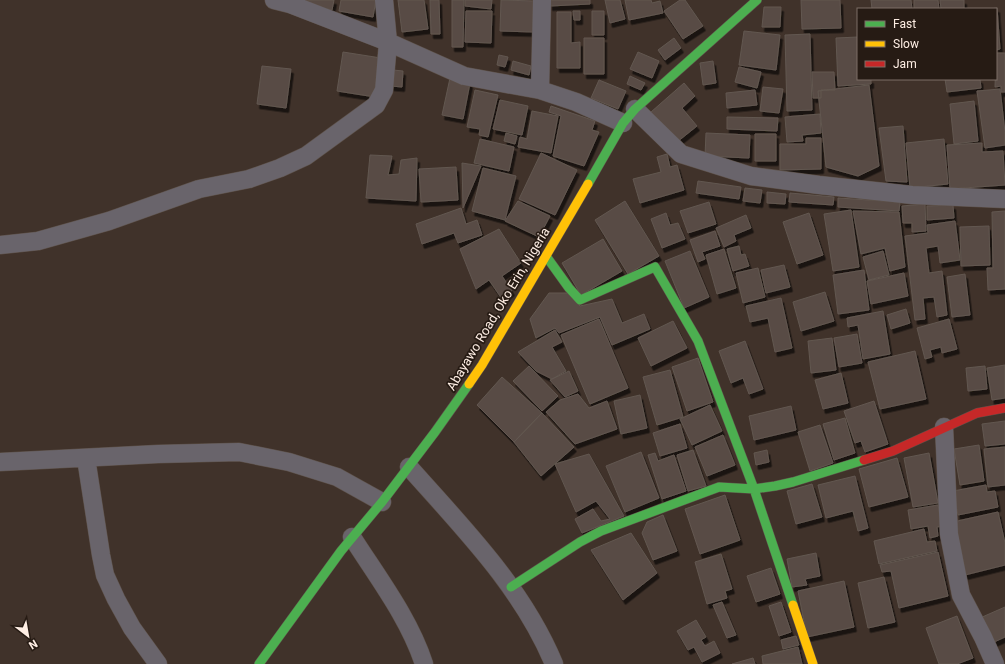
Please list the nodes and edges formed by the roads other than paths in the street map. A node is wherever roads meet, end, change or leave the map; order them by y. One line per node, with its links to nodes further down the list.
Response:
1 (274, 0): 5 (street)
2 (384, 0): 5 (street)
3 (542, 0): 6 (street)
4 (757, 0): 7 (street, Abayawo Road, Oko Erin, Nigeria)
5 (388, 42): 6 (street); 10 (street)
6 (540, 90): 8 (street)
7 (634, 109): 8 (street, Abayawo Road, Oko Erin, Nigeria); 9 (street)
8 (623, 123): 11 (street, Abayawo Road, Oko Erin, Nigeria)
9 (1005, 199)
10 (0, 245)
11 (546, 256): 16 (street, Abayawo Road, Oko Erin, Nigeria); 17 (street)
12 (1005, 408): 13 (street)
13 (944, 427): 17 (street); 26 (street)
14 (86, 458): 15 (street); 18 (street); 21 (street)
15 (0, 462)
16 (409, 467): 18 (street, Abayawo Road, Oko Erin, Nigeria); 20 (street)
17 (754, 489): 20 (street); 25 (street)
18 (382, 502): 19 (street, Abayawo Road, Oko Erin, Nigeria)
19 (352, 537): 22 (street, Abayawo Road, Oko Erin, Nigeria); 23 (street)
20 (511, 587): 24 (street)
21 (158, 664)
22 (258, 664)
23 (424, 664)
24 (554, 664)
25 (814, 664)
26 (995, 664)

